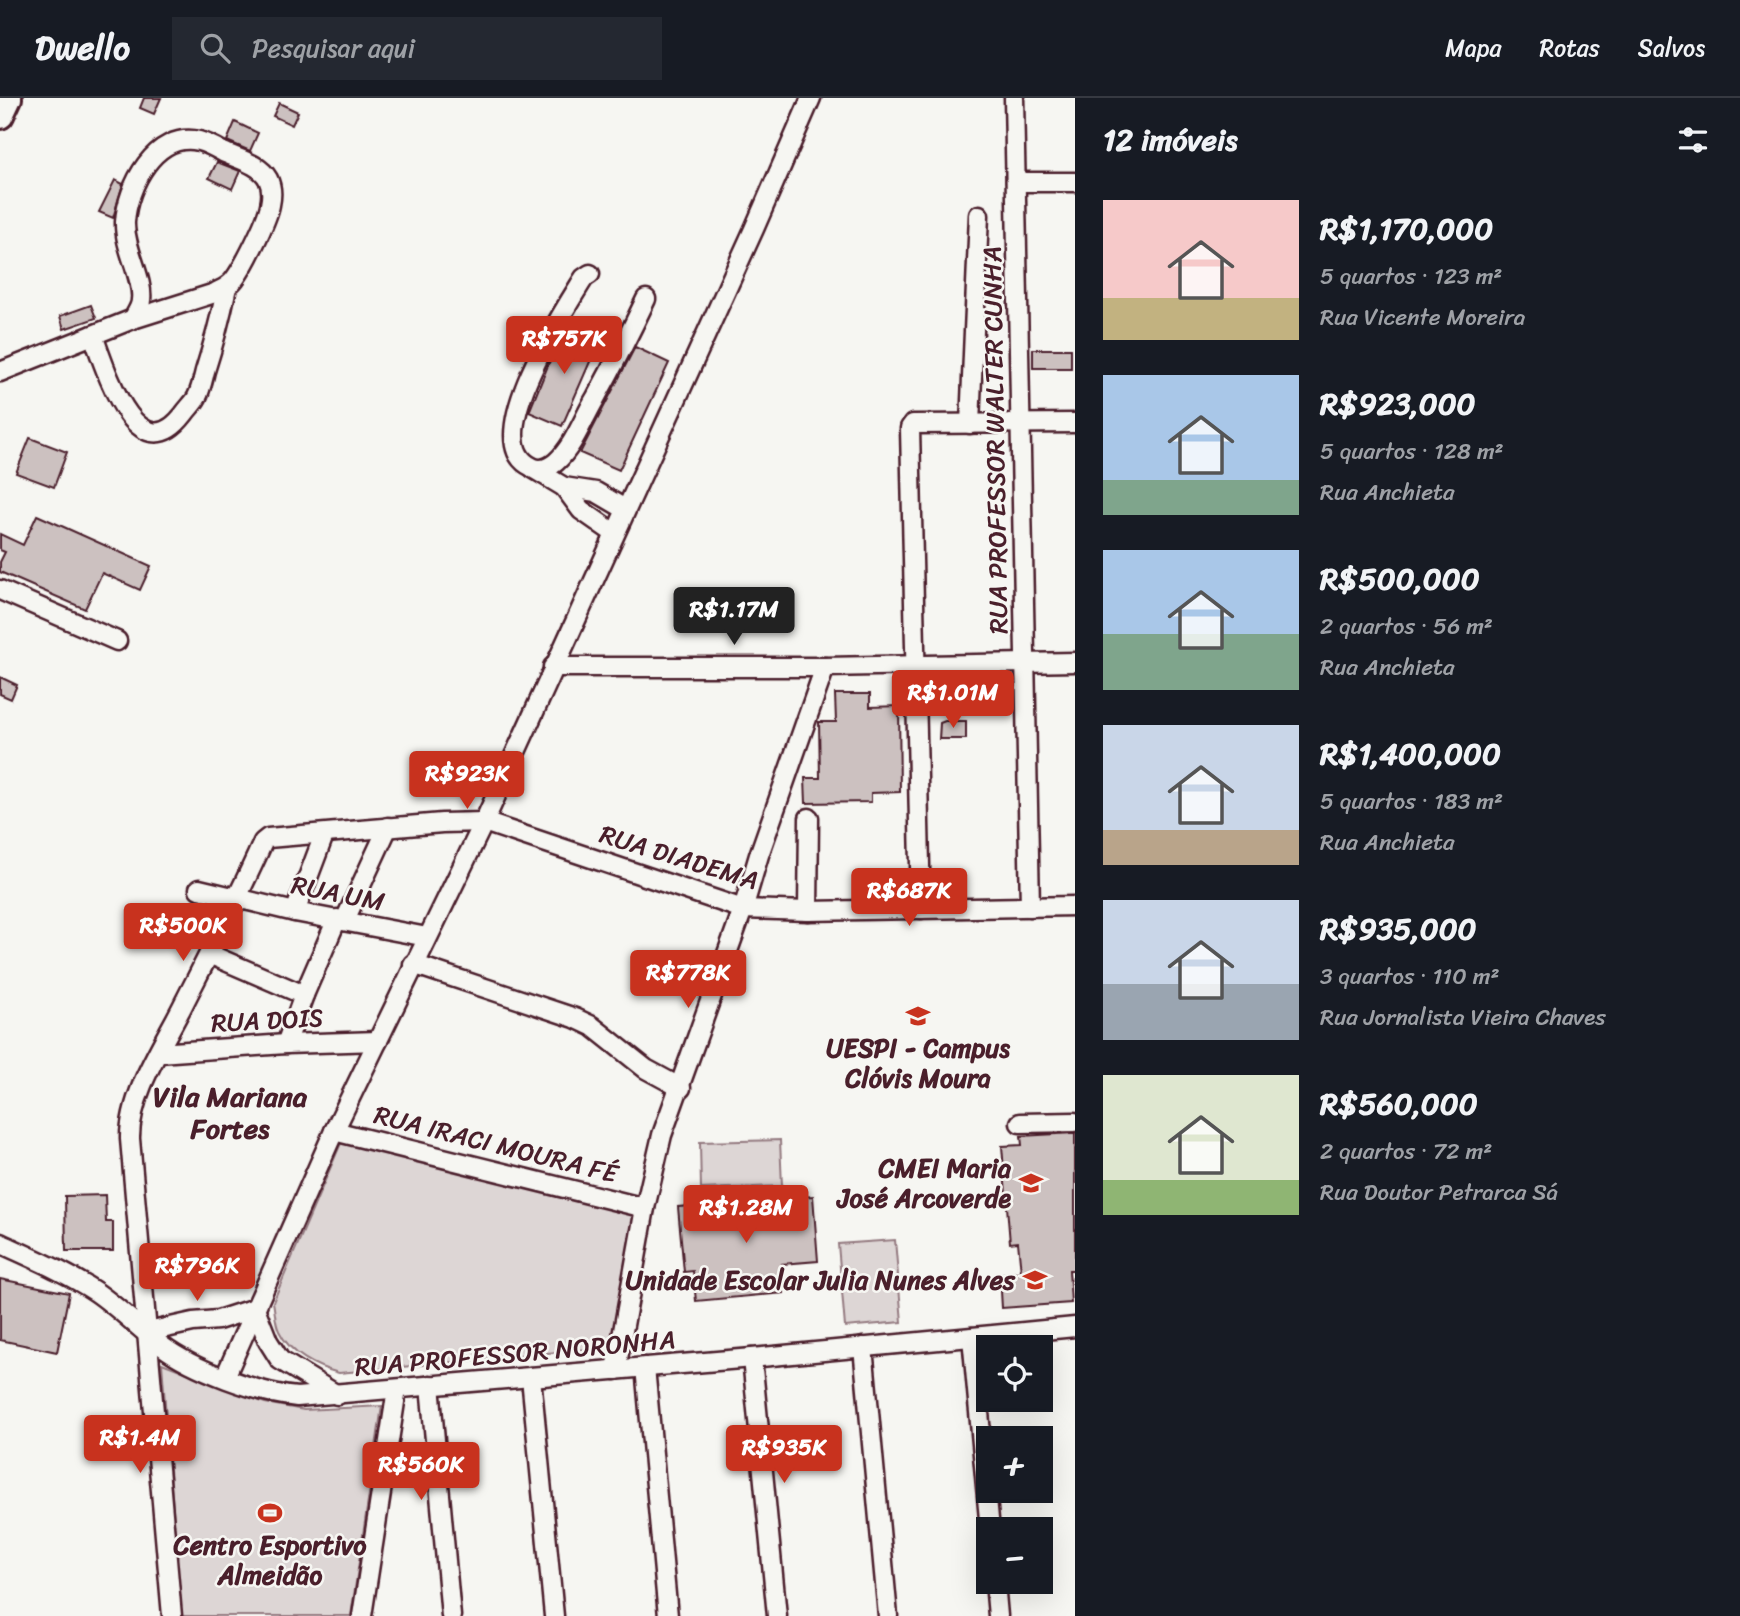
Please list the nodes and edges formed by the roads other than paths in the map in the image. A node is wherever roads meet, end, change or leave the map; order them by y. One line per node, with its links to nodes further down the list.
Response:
1 (8, 98): 4 (highway)
2 (811, 98): 19 (street)
3 (1014, 98): 5 (street, RUA PROFESSOR WALTER CUNHA)
4 (0, 114)
5 (1016, 182): 6 (street); 16 (street, RUA PROFESSOR WALTER CUNHA)
6 (1075, 182)
7 (979, 215): 15 (street)
8 (590, 274): 17 (street)
9 (227, 287): 11 (street); 11 (street); 12 (street)
10 (646, 299): 17 (street)
11 (133, 319): 12 (street)
12 (93, 335): 13 (street)
13 (0, 372)
14 (1075, 423): 16 (street)
15 (970, 424): 16 (street); 25 (street)
16 (1020, 424): 24 (street, RUA PROFESSOR WALTER CUNHA)
17 (534, 469): 18 (street)
18 (564, 487): 19 (street); 20 (street)
19 (625, 509): 20 (street)
20 (614, 533): 26 (street)
21 (0, 590): 22 (street)
22 (117, 641)
23 (1075, 662): 24 (street)
24 (1025, 663): 25 (street); 35 (street, RUA PROFESSOR WALTER CUNHA)
25 (916, 665): 27 (street); 37 (street)
26 (553, 667): 27 (street); 29 (street)
27 (825, 667): 36 (street)
28 (809, 818): 38 (street)
29 (484, 822): 30 (street); 36 (street, RUA DIADEMA); 41 (street)
30 (388, 827): 31 (street); 40 (street)
31 (324, 835): 33 (street); 39 (street)
32 (199, 889): 33 (street, RUA UM)
33 (237, 899): 39 (street, RUA UM); 42 (street)
34 (1075, 906): 35 (street, RUA DIADEMA)
35 (1030, 907): 37 (street, RUA DIADEMA)
36 (743, 909): 38 (street, RUA DIADEMA); 48 (street)
37 (921, 909): 38 (street, RUA DIADEMA)
38 (808, 911)
39 (295, 912): 40 (street, RUA UM)
40 (341, 919): 41 (street, RUA UM); 44 (street)
41 (426, 937): 43 (street)
42 (209, 954): 44 (street); 47 (street)
43 (413, 964): 45 (street); 48 (street)
44 (304, 995): 46 (street)
45 (378, 1041): 46 (street, RUA DOIS); 51 (street)
46 (286, 1044): 47 (street, RUA DOIS)
47 (159, 1053): 56 (street)
48 (681, 1088): 52 (street)
49 (1075, 1122): 50 (street)
50 (1020, 1123)
51 (334, 1131): 52 (street, RUA IRACI MOURA FÉ); 54 (street)
52 (645, 1208): 61 (street)
53 (0, 1243): 56 (street, RUA PROFESSOR NORONHA)
54 (255, 1308): 56 (street); 62 (street); 66 (street)
55 (1075, 1327): 57 (street, RUA PROFESSOR NORONHA)
56 (148, 1332): 62 (street, RUA PROFESSOR NORONHA); 69 (street)
57 (972, 1337): 58 (street, RUA PROFESSOR NORONHA); 67 (street)
58 (863, 1347): 59 (street, RUA PROFESSOR NORONHA); 75 (street)
59 (752, 1359): 60 (street, RUA PROFESSOR NORONHA); 74 (street)
60 (645, 1367): 61 (street, RUA PROFESSOR NORONHA); 73 (street)
61 (616, 1370): 63 (street, RUA PROFESSOR NORONHA)
62 (225, 1377): 66 (street, RUA PROFESSOR NORONHA)
63 (531, 1377): 64 (street, RUA PROFESSOR NORONHA); 72 (street)
64 (430, 1385): 65 (street, RUA PROFESSOR NORONHA); 71 (street)
65 (397, 1389): 66 (street, RUA PROFESSOR NORONHA); 70 (street)
66 (337, 1395)
67 (989, 1517)
68 (996, 1594): 76 (street)
69 (172, 1616)
70 (362, 1616)
71 (451, 1616)
72 (554, 1616)
73 (668, 1616)
74 (776, 1616)
75 (888, 1616)
76 (998, 1616)

